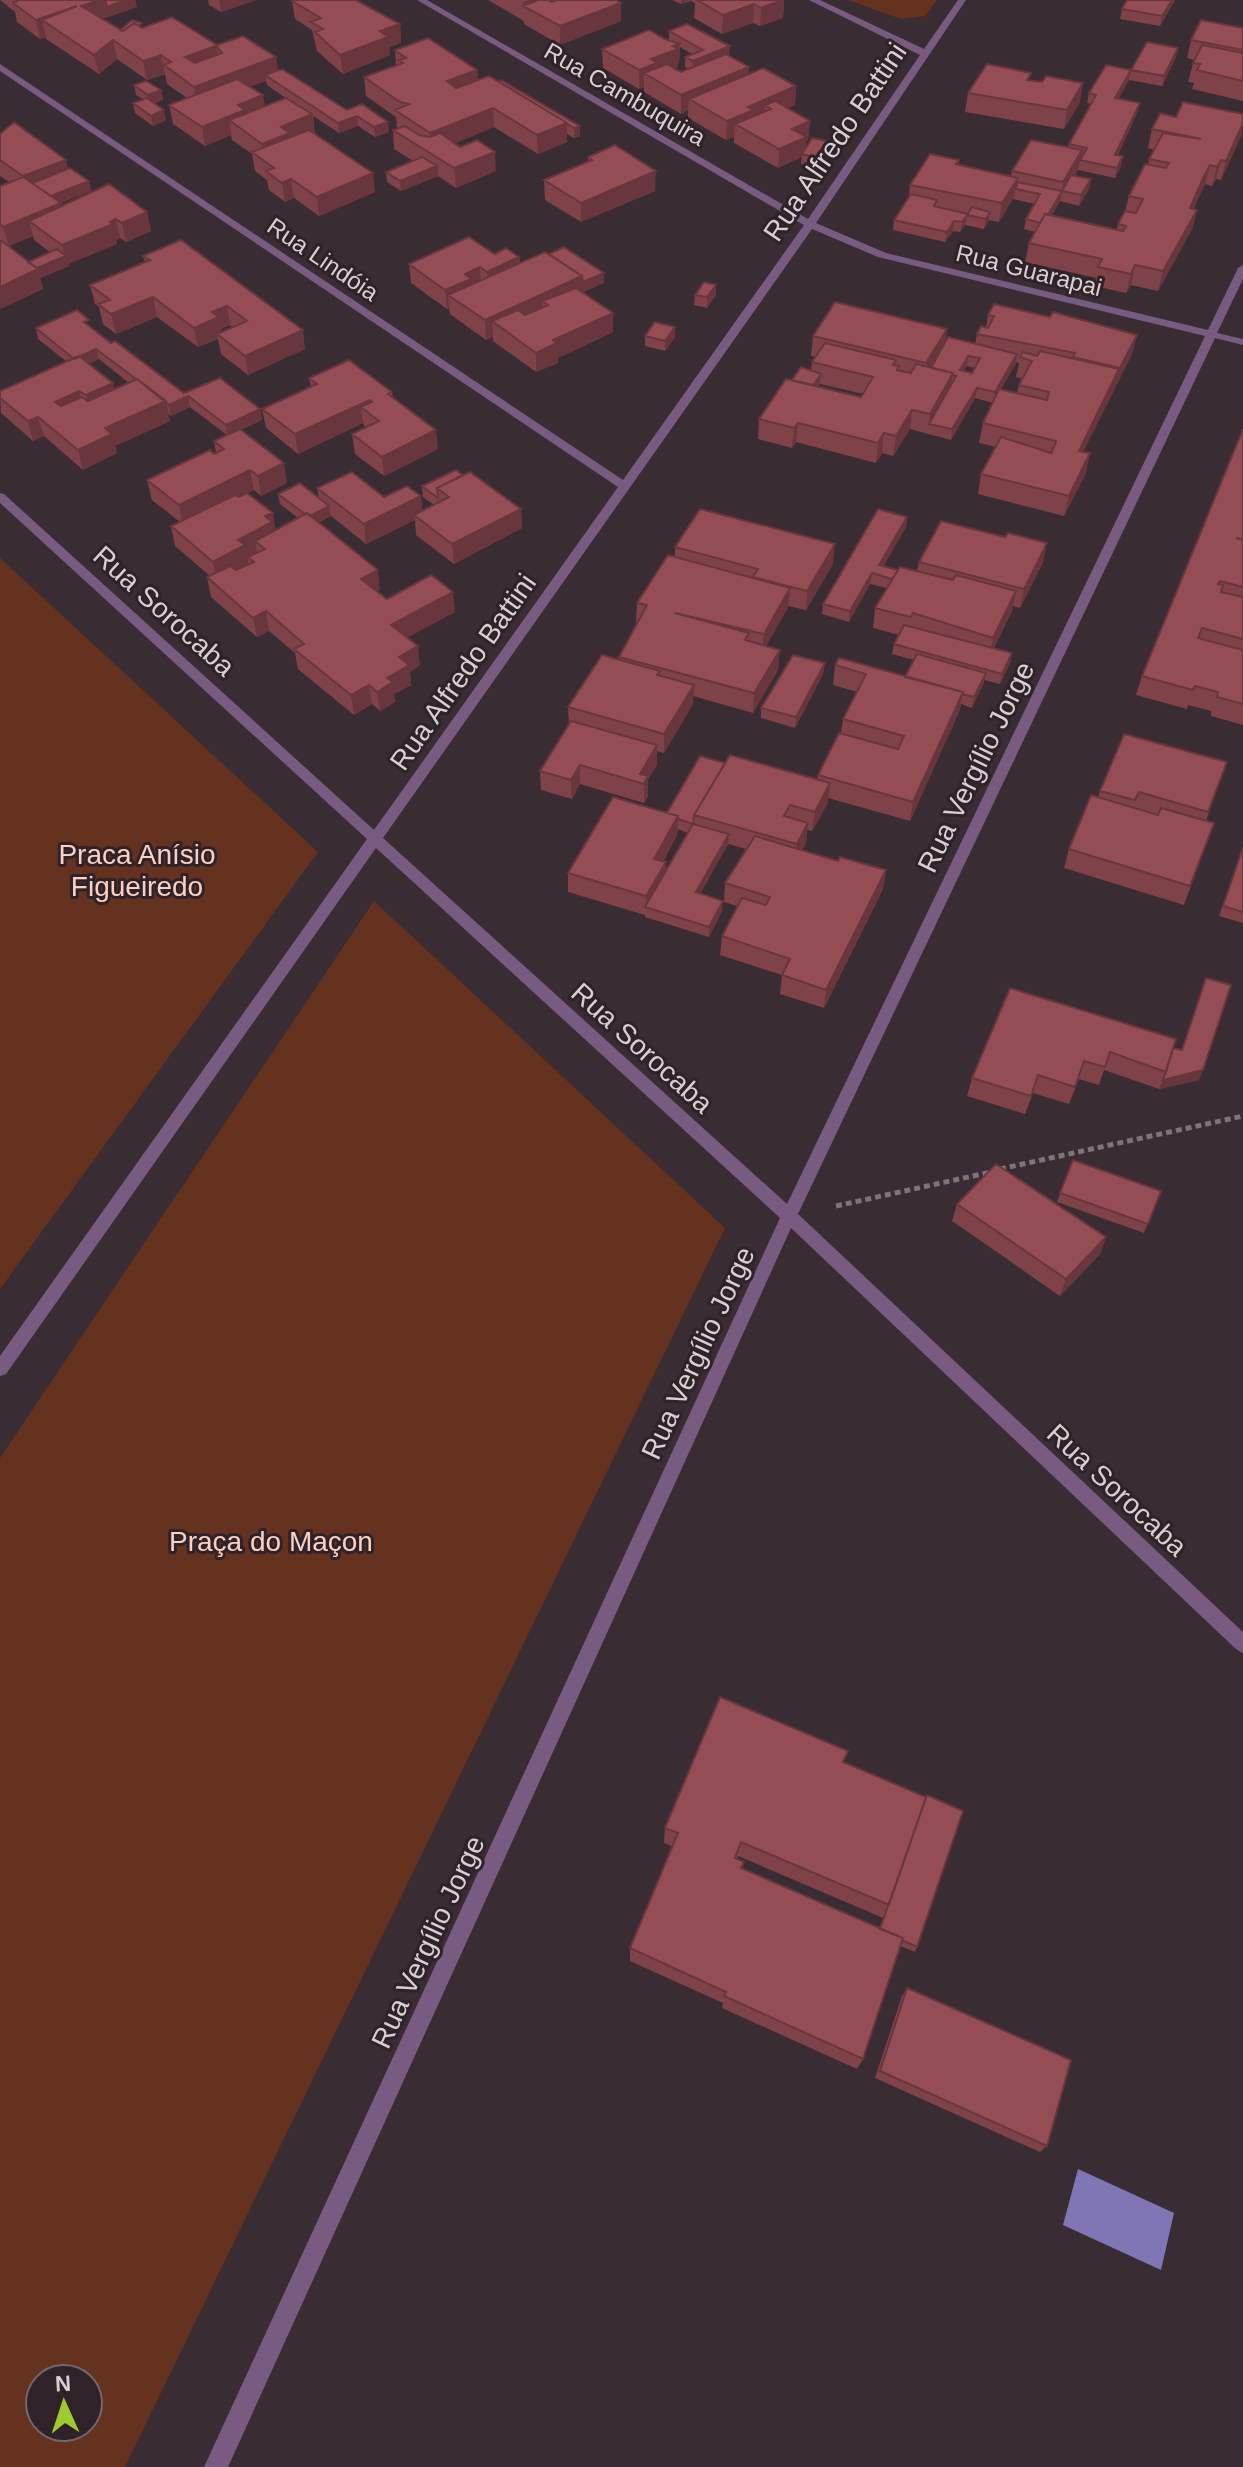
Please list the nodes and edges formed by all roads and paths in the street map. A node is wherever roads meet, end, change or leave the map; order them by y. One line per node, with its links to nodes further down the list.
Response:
1 (421, 0): 6 (street, Rua Cambuquira)
2 (813, 0): 4 (street)
3 (962, 0): 4 (street, Rua Alfredo Battini)
4 (924, 53): 6 (street, Rua Alfredo Battini)
5 (0, 67): 10 (street, Rua Lindóia)
6 (810, 224): 8 (street, Rua Guarapai); 10 (street, Rua Alfredo Battini)
7 (1243, 268): 8 (street, Rua Vergílio Jorge)
8 (1213, 336): 9 (street, Rua Guarapai); 14 (street, Rua Vergílio Jorge)
9 (1243, 342)
10 (624, 486): 12 (street, Rua Alfredo Battini)
11 (0, 497): 12 (street, Rua Sorocaba)
12 (374, 839): 14 (street, Rua Sorocaba); 15 (street, Rua Alfredo Battini)
13 (1243, 1116): 14 (path)
14 (789, 1216): 16 (street, Rua Sorocaba); 17 (street, Rua Vergílio Jorge)
15 (0, 1369)
16 (1243, 1644)
17 (216, 2467)

